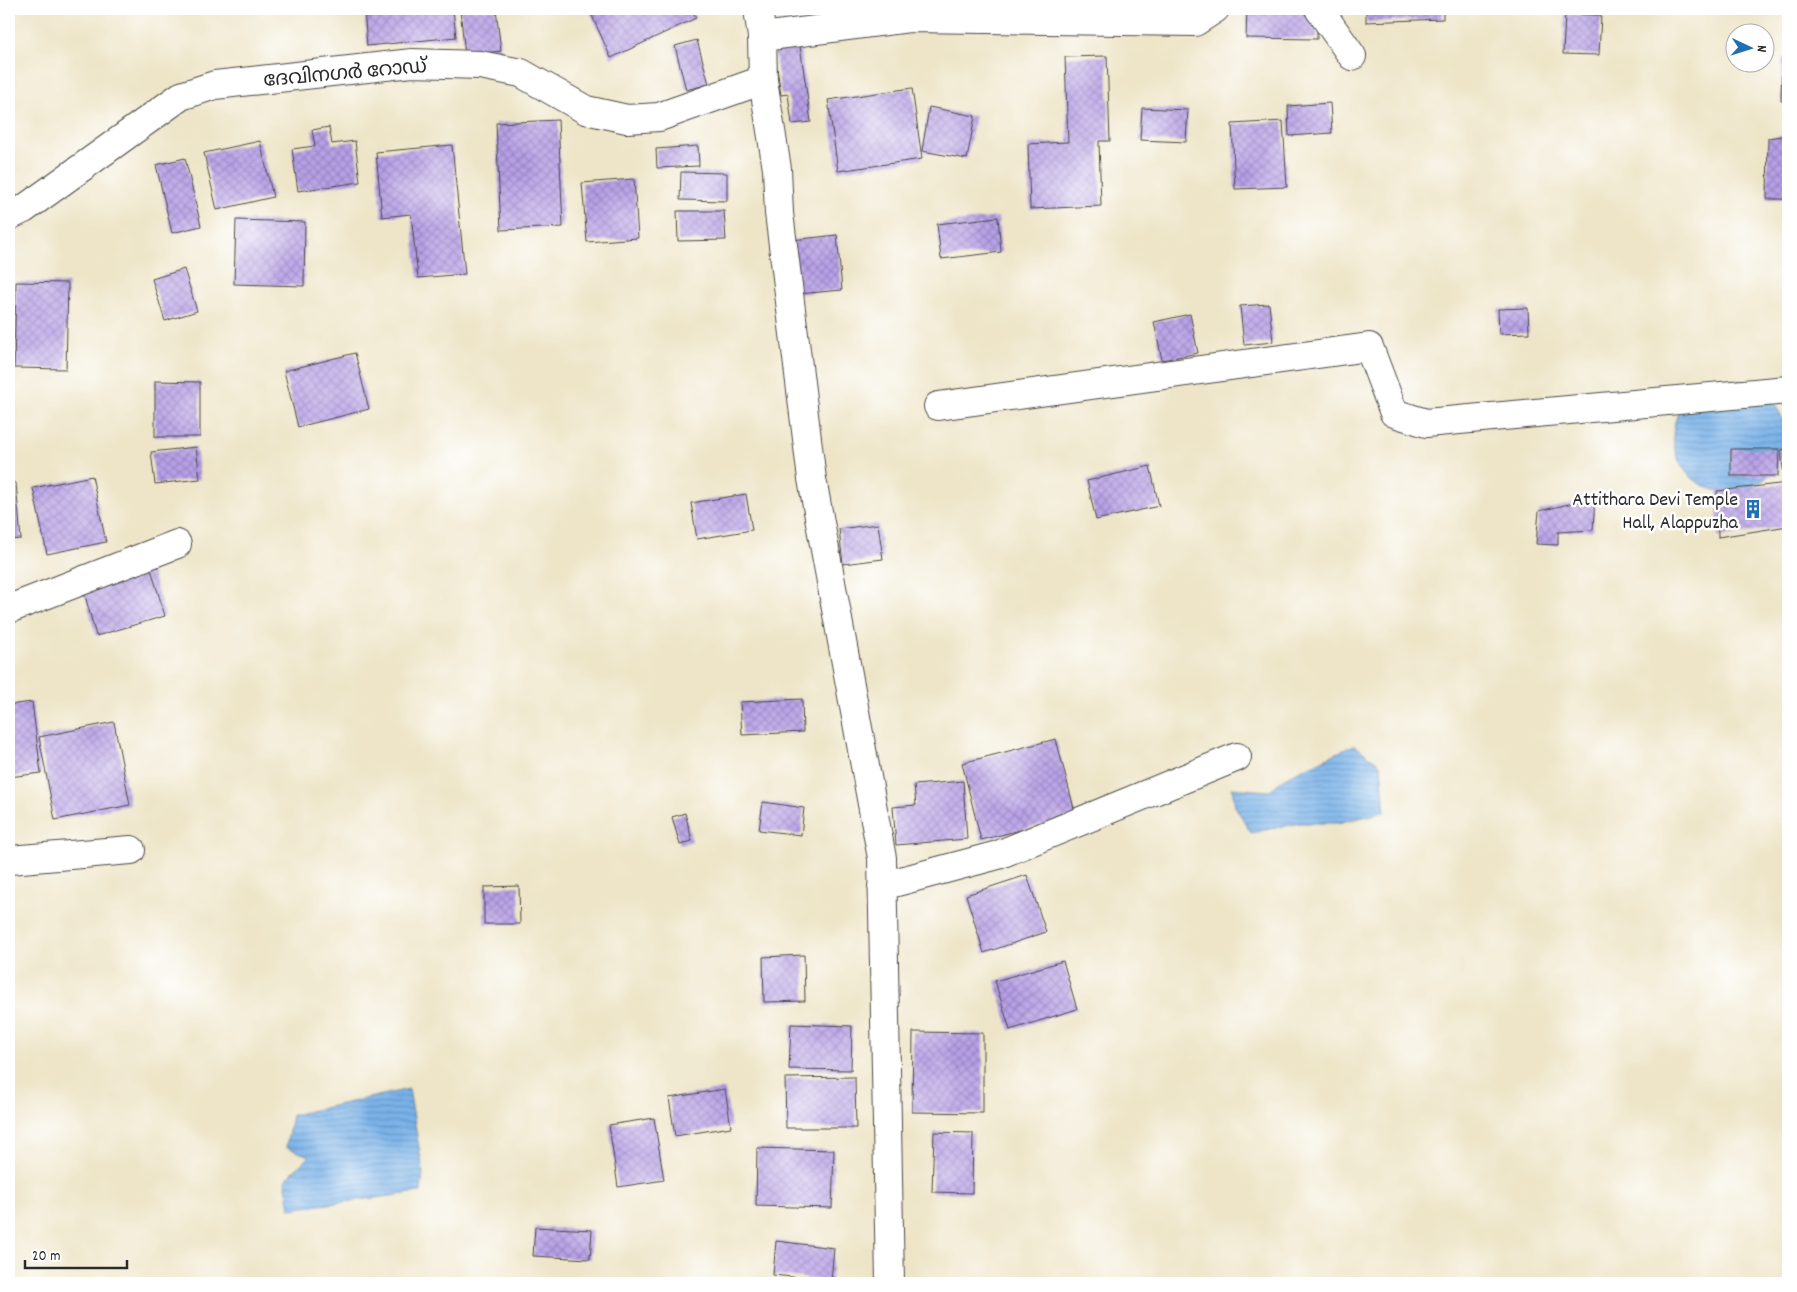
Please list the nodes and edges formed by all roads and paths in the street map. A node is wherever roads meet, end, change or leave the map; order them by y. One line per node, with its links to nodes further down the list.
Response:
1 (758, 9): 4 (street)
2 (1215, 9): 4 (street)
3 (1319, 9): 5 (street)
4 (762, 37): 6 (street)
5 (1352, 56)
6 (762, 80): 7 (street, ദേവിനഗർ റോഡ്); 15 (street)
7 (9, 216)
8 (1788, 390): 9 (street)
9 (938, 406)
10 (177, 544): 11 (street)
11 (9, 609)
12 (1237, 757): 15 (street)
13 (131, 850): 14 (street)
14 (9, 860)
15 (882, 886): 16 (street)
16 (890, 1283)

